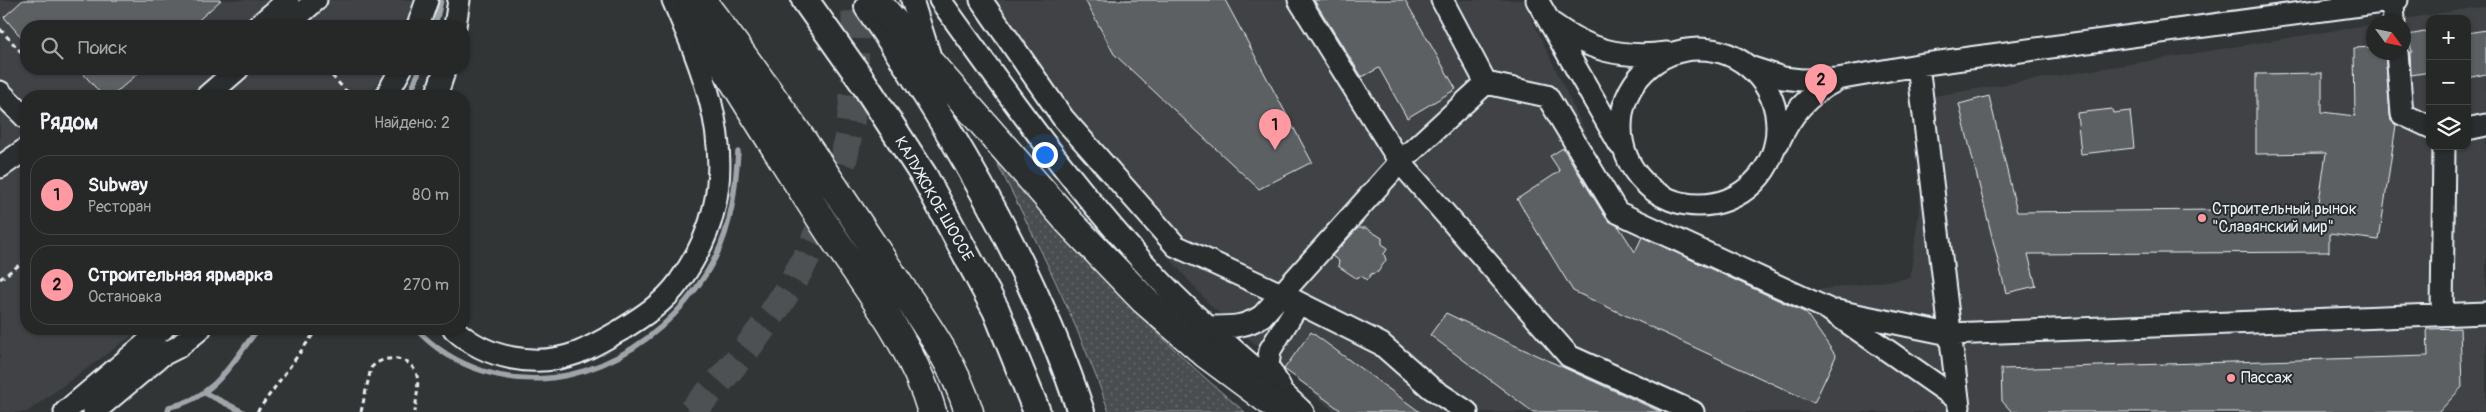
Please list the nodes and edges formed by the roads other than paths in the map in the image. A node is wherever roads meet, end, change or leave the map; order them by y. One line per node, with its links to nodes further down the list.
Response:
1 (288, 0): 20 (street)
2 (316, 0): 21 (street)
3 (427, 0): 22 (street)
4 (459, 0): 23 (street)
5 (673, 0): 59 (street)
6 (684, 0): 66 (highway)
7 (701, 0): 67 (highway)
8 (805, 0): 68 (main road, КАЛУЖСКОЕ ШОССЕ)
9 (863, 0): 42 (main road)
10 (875, 0): 27 (highway)
11 (912, 0): 27 (street)
12 (940, 0): 53 (street)
13 (981, 0): 49 (street)
14 (1299, 0): 47 (street)
15 (1442, 0): 33 (street)
16 (1537, 0): 19 (street)
17 (2395, 0): 18 (street); 26 (street)
18 (2394, 15)
19 (1546, 19): 24 (street); 43 (street)
20 (265, 20)
21 (294, 20)
22 (420, 20)
23 (456, 20)
24 (1677, 52): 28 (street); 43 (street)
25 (2398, 60): 39 (street)
26 (1918, 65): 32 (street); 54 (street)
27 (934, 67): 42 (street); 62 (highway)
28 (1749, 67): 32 (street); 45 (street)
29 (231, 75): 34 (street)
30 (398, 75): 35 (street)
31 (443, 75): 36 (street)
32 (1837, 79): 45 (street)
33 (1486, 83): 47 (street); 50 (street)
34 (214, 90)
35 (389, 90)
36 (438, 90)
37 (0, 92): 38 (street)
38 (20, 112)
39 (2426, 125)
40 (2486, 125): 41 (street)
41 (2471, 128)
42 (960, 149): 69 (main road)
43 (1623, 149): 45 (street)
44 (2444, 150): 52 (street)
45 (1774, 151)
46 (20, 153): 48 (street)
47 (1400, 162): 49 (street); 72 (street)
48 (0, 167)
49 (1290, 299): 53 (street); 62 (street); 71 (street)
50 (1828, 309): 54 (street); 63 (street)
51 (2486, 313): 52 (street)
52 (2442, 315): 54 (street)
53 (1208, 327): 62 (street)
54 (1949, 334): 63 (street)
55 (137, 335): 61 (street)
56 (156, 335): 61 (street)
57 (169, 335): 60 (street)
58 (193, 335): 60 (street)
59 (462, 335)
60 (162, 355): 65 (street)
61 (127, 360): 64 (street)
62 (1283, 402): 70 (street)
63 (1958, 405)
64 (65, 412)
65 (94, 412)
66 (932, 412)
67 (969, 412)
68 (1037, 412)
69 (1081, 412)
70 (1303, 412)
71 (1467, 412)
72 (1693, 412)

